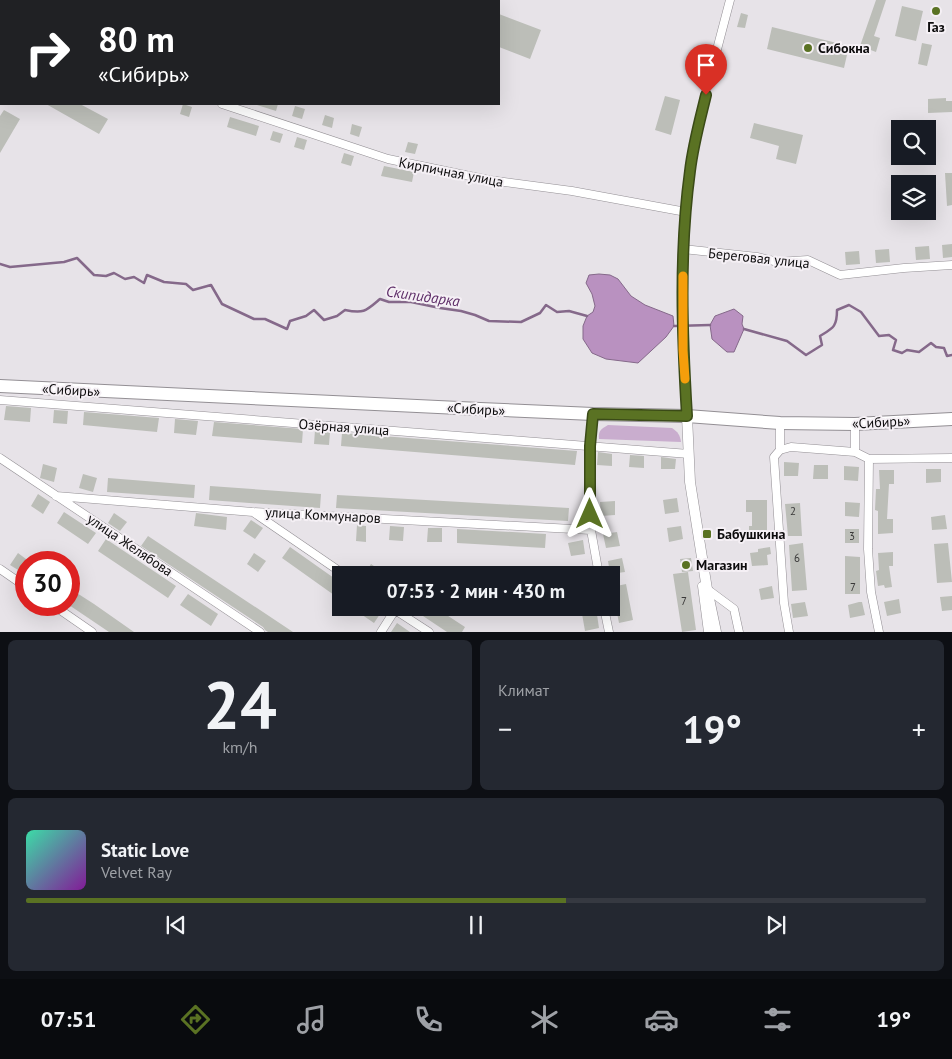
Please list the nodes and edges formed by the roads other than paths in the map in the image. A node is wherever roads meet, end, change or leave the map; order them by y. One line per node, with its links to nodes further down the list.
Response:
1 (730, 0): 3 (street)
2 (225, 105): 3 (street, Кирпичная улица)
3 (686, 212): 4 (street)
4 (683, 250): 5 (street, Береговая улица); 9 (street)
5 (952, 265)
6 (0, 386): 8 (main road, «Сибирь»)
7 (0, 400): 13 (street, Озёрная улица)
8 (593, 414): 9 (main road, «Сибирь»); 13 (street)
9 (687, 416): 11 (main road, «Сибирь»); 16 (street)
10 (952, 419): 12 (main road, «Сибирь»)
11 (780, 423): 12 (main road, «Сибирь»); 14 (street)
12 (855, 424): 15 (street)
13 (590, 446): 16 (street, Озёрная улица); 22 (street)
14 (780, 450): 15 (street); 41 (street)
15 (855, 452): 18 (street)
16 (689, 454): 23 (street)
17 (0, 458): 20 (street, улица Желябова)
18 (869, 458): 19 (street); 42 (street)
19 (952, 458)
20 (56, 496): 21 (street, улица Коммунаров); 34 (street, улица Желябова)
21 (254, 512): 22 (street, улица Коммунаров); 24 (street)
22 (590, 530): 25 (street)
23 (701, 554): 28 (street); 38 (street)
24 (332, 566)
25 (596, 566)
26 (0, 569): 27 (street)
27 (15, 579)
28 (707, 589): 39 (street); 40 (street)
29 (69, 616): 33 (street)
30 (389, 616): 35 (street)
31 (404, 616): 36 (street)
32 (606, 616): 37 (street)
33 (92, 632)
34 (260, 632)
35 (381, 632)
36 (429, 632)
37 (609, 632)
38 (708, 632)
39 (716, 632)
40 (739, 632)
41 (789, 632)
42 (879, 632)

